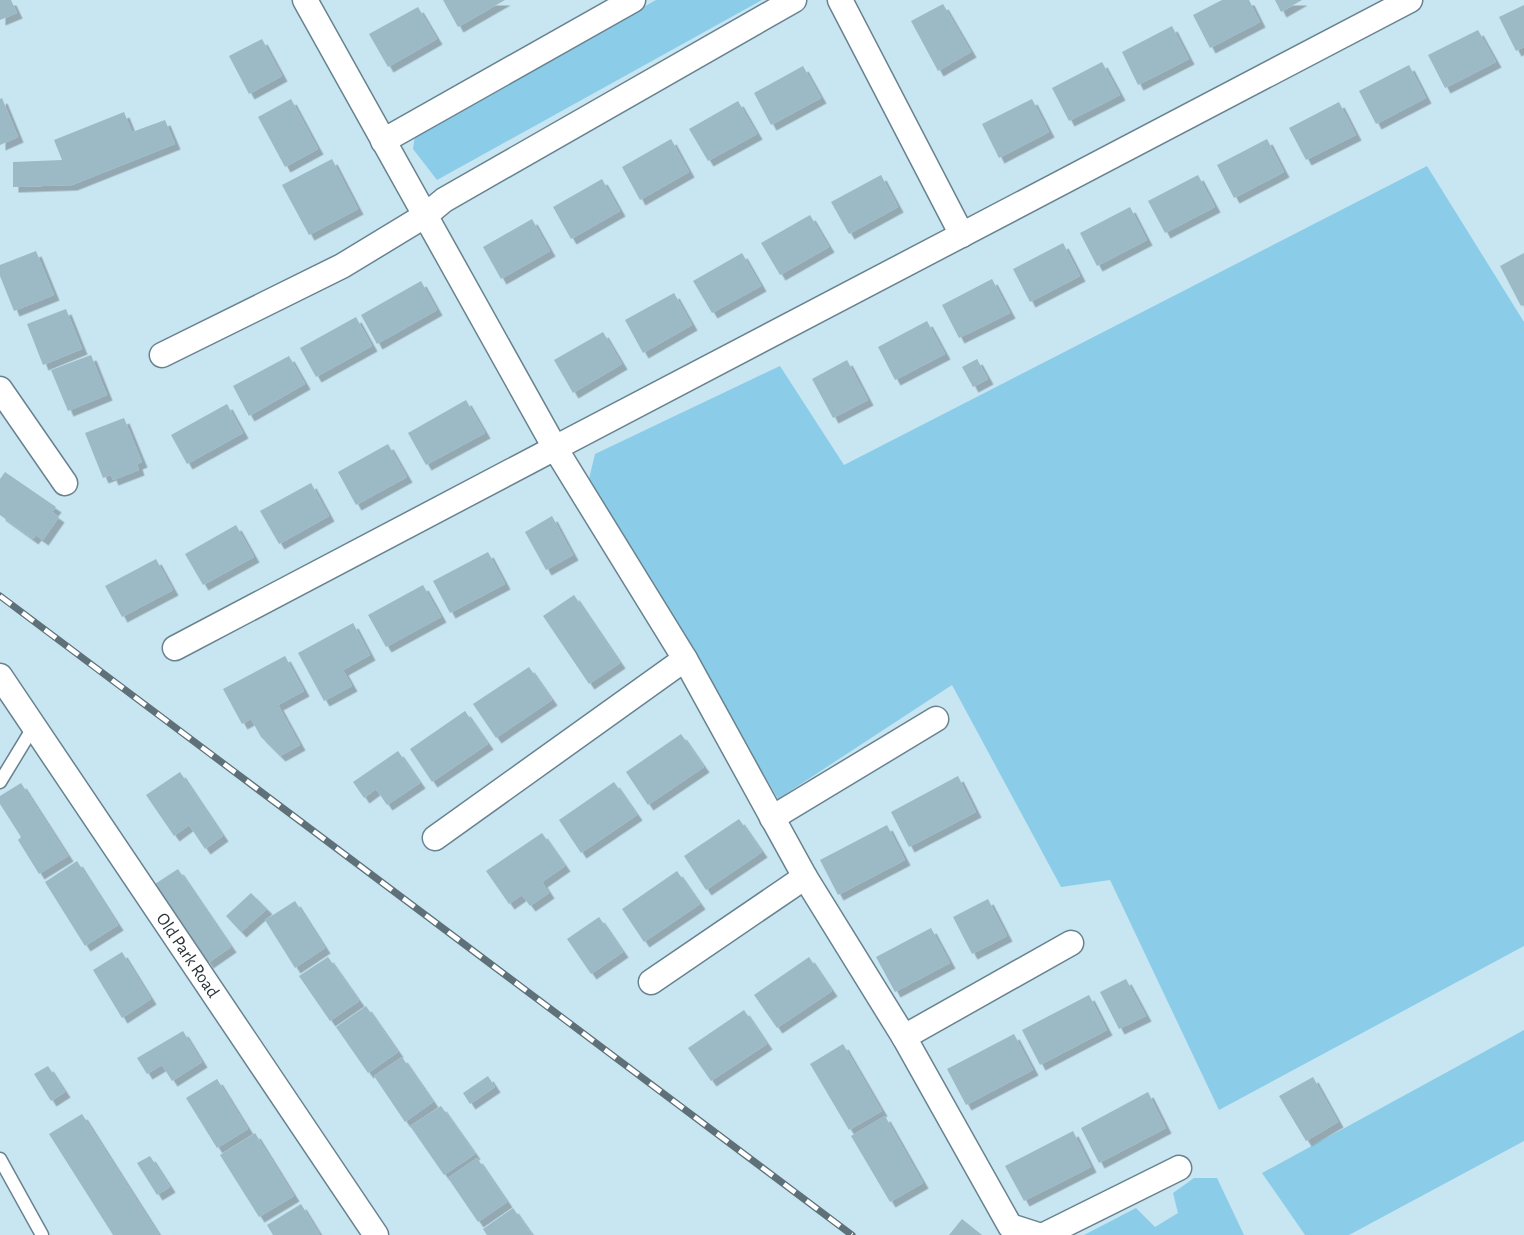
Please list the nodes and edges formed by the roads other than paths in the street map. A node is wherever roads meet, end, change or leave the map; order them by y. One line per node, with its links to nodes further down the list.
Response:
1 (305, 0): 6 (street)
2 (633, 0): 6 (street)
3 (794, 0): 7 (street)
4 (840, 0): 8 (street)
5 (1410, 0): 8 (street)
6 (383, 141): 7 (street)
7 (426, 215): 9 (street); 11 (street)
8 (962, 235): 11 (street)
9 (162, 355)
10 (0, 389): 12 (street)
11 (555, 448): 13 (street); 14 (street)
12 (65, 483)
13 (175, 648)
14 (685, 658): 19 (street); 20 (street)
15 (0, 676): 17 (street, Old Park Road)
16 (936, 719): 19 (street)
17 (34, 726): 18 (lane); 28 (street, Old Park Road)
18 (0, 782)
19 (772, 818): 21 (street)
20 (435, 838)
21 (805, 878): 23 (street); 24 (street)
22 (1071, 943): 24 (street)
23 (651, 982)
24 (904, 1037): 29 (street)
25 (0, 1160): 27 (lane)
26 (1179, 1168): 30 (street)
27 (42, 1235)
28 (376, 1235)
29 (1038, 1235)
30 (1044, 1235)

